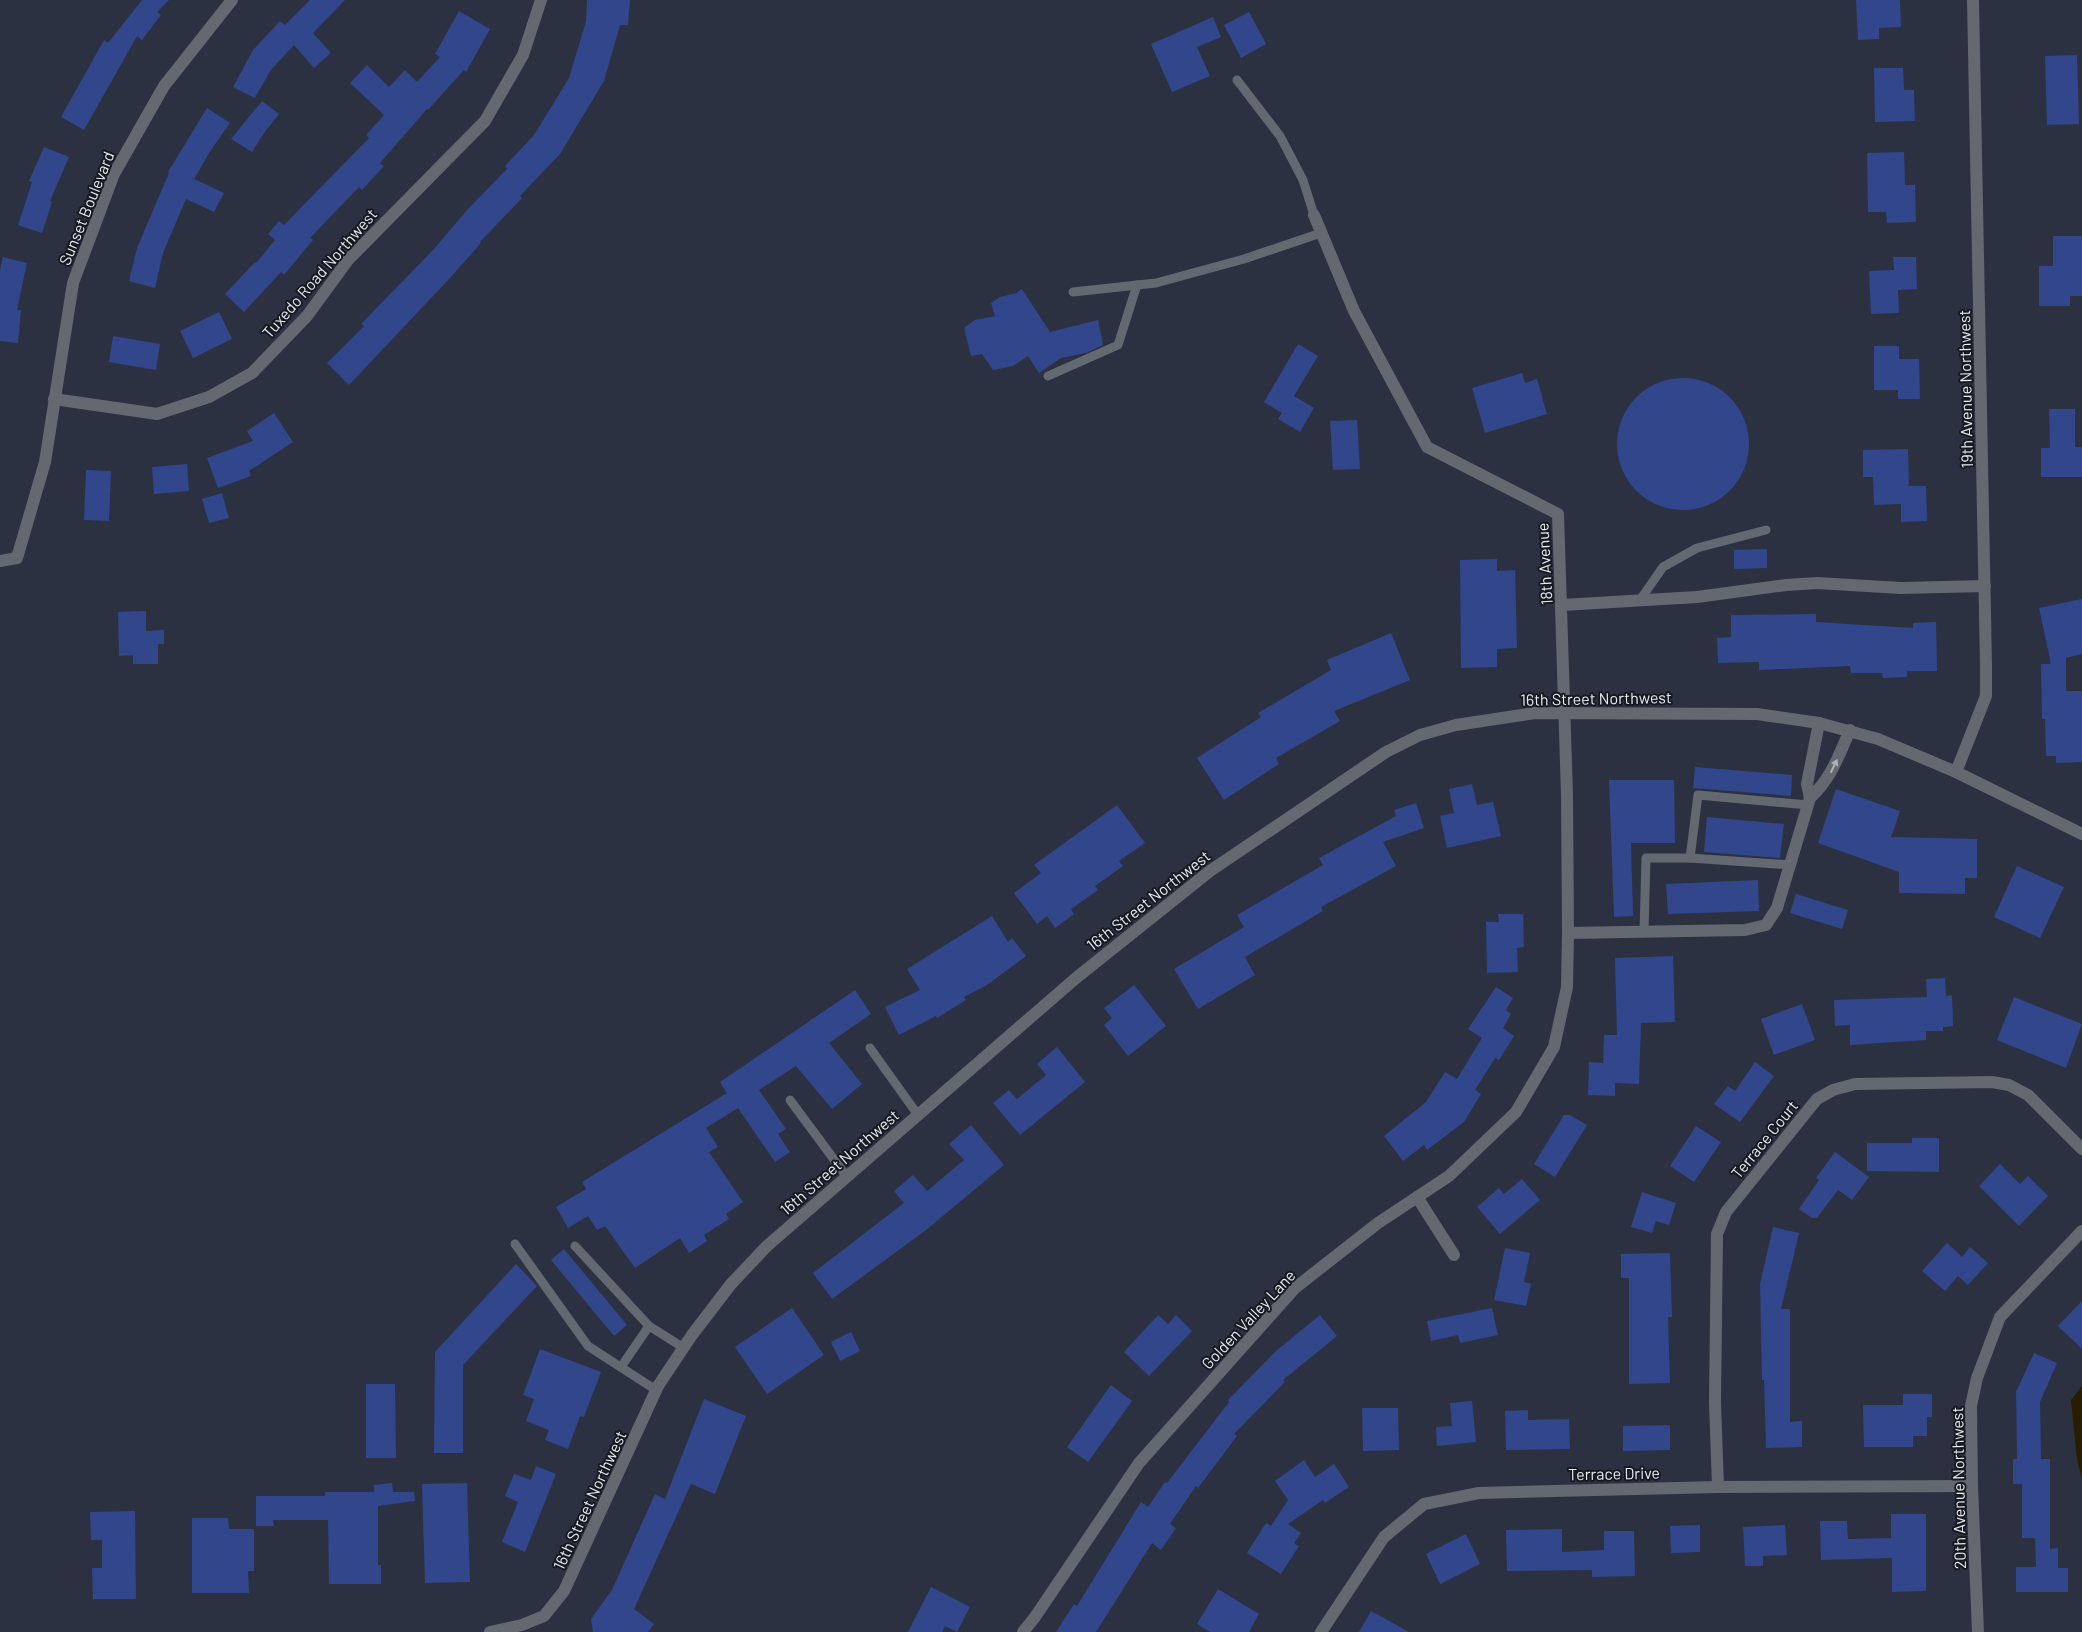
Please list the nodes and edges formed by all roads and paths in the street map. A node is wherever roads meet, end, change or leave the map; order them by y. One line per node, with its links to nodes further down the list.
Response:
1 (232, 0): 10 (street, Sunset Boulevard)
2 (541, 0): 10 (street, Tuxedo Road Northwest)
3 (1973, 0): 13 (street, 19th Avenue Northwest)
4 (1238, 80): 5 (lane)
5 (1314, 216): 6 (street, 18th Avenue)
6 (1321, 233): 7 (lane); 15 (street, 18th Avenue)
7 (1138, 285): 8 (lane); 9 (lane)
8 (1073, 292)
9 (1048, 376)
10 (54, 399): 12 (street, Sunset Boulevard)
11 (1766, 530): 14 (lane)
12 (0, 560)
13 (1985, 586): 14 (street); 19 (street, 19th Avenue Northwest)
14 (1640, 600): 15 (street)
15 (1562, 605): 16 (street, 18th Avenue)
16 (1565, 713): 17 (street, 16th Street Northwest); 25 (street, 18th Avenue); 29 (street, 16th Street Northwest)
17 (1819, 723): 18 (street, 16th Street Northwest); 20 (street)
18 (1850, 730): 19 (street, 16th Street Northwest); 20 (street, one-way to 18)
19 (1956, 772): 21 (street, 16th Street Northwest)
20 (1809, 801): 22 (lane); 23 (street)
21 (2082, 834)
22 (1690, 858): 23 (lane); 24 (lane)
23 (1791, 865): 24 (street)
24 (1644, 931): 25 (street)
25 (1568, 933): 26 (street, 18th Avenue)
26 (1567, 987): 32 (street, Golden Valley Lane)
27 (870, 1048): 29 (lane)
28 (790, 1100): 31 (lane)
29 (918, 1115): 31 (street, 16th Street Northwest)
30 (2082, 1149): 42 (street, Terrace Court)
31 (847, 1177): 38 (street, 16th Street Northwest)
32 (1417, 1197): 36 (street); 44 (street, Golden Valley Lane)
33 (2082, 1231): 41 (street, 20th Avenue Northwest)
34 (515, 1244): 39 (lane)
35 (576, 1246): 37 (lane)
36 (1454, 1255)
37 (649, 1326): 38 (lane); 39 (lane)
38 (684, 1348): 40 (street, 16th Street Northwest)
39 (621, 1367): 40 (lane)
40 (656, 1390): 43 (street, 16th Street Northwest)
41 (1972, 1486): 42 (street, Terrace Drive); 46 (street, 20th Avenue Northwest)
42 (1718, 1487): 45 (street, Terrace Drive)
43 (490, 1632)
44 (1023, 1632)
45 (1321, 1632)
46 (1978, 1632)

